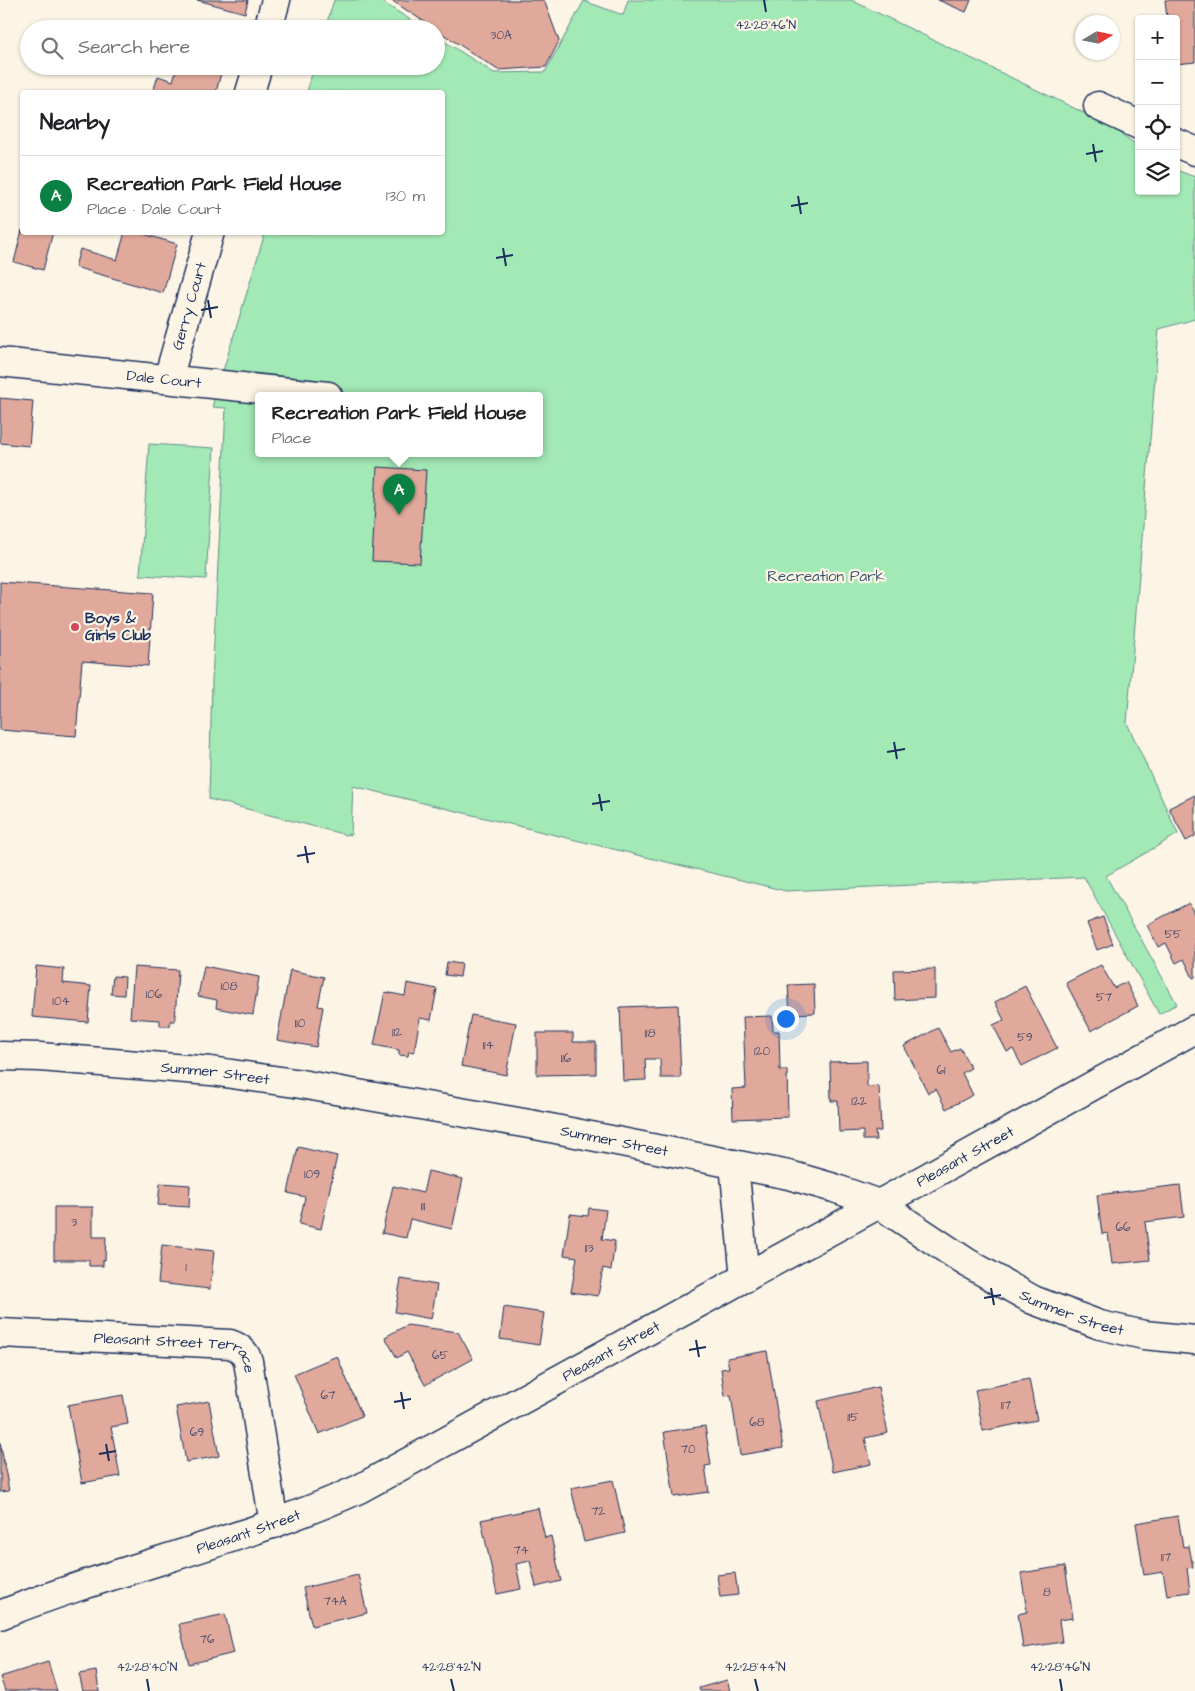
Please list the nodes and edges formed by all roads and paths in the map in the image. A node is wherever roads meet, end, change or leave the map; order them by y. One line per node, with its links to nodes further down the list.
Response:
1 (276, 0): 2 (street)
2 (270, 20)
3 (255, 75): 4 (street)
4 (251, 90)
5 (1098, 106): 6 (street)
6 (1135, 123)
7 (1180, 144): 8 (street)
8 (1195, 151)
9 (209, 235): 11 (street, Gerry Court)
10 (0, 362): 11 (street, Dale Court)
11 (168, 379): 12 (street, Dale Court)
12 (290, 392)
13 (1195, 1029): 16 (street, Pleasant Street)
14 (0, 1056): 15 (street, Summer Street)
15 (734, 1164): 16 (street, Summer Street); 17 (street)
16 (879, 1204): 17 (street, Pleasant Street); 19 (street, Summer Street)
17 (745, 1278): 20 (street, Pleasant Street)
18 (0, 1334): 20 (street, Pleasant Street Terrace)
19 (1195, 1340)
20 (274, 1524): 21 (street, Pleasant Street)
21 (0, 1615)

